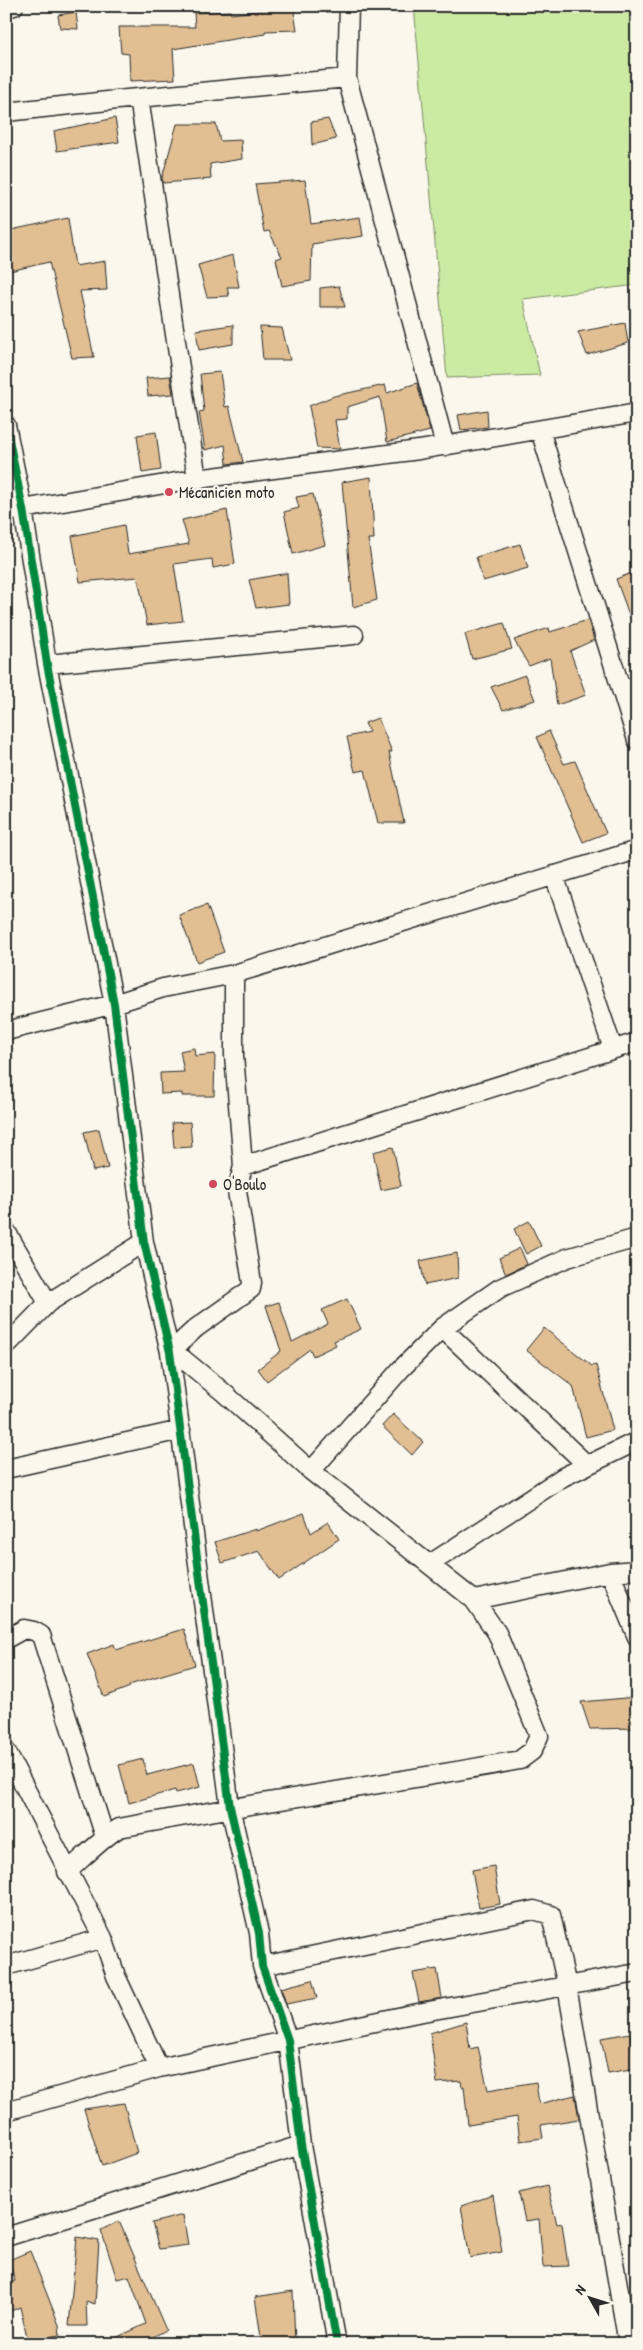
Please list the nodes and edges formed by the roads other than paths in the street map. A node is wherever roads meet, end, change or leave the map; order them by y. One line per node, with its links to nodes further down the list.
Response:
1 (14, 6): 3 (street)
2 (349, 6): 4 (street)
3 (6, 8)
4 (347, 78): 5 (street); 10 (street)
5 (139, 98): 6 (street); 11 (street)
6 (6, 112)
7 (637, 412): 9 (street)
8 (6, 425): 12 (street)
9 (540, 430): 10 (street); 15 (street)
10 (445, 446): 11 (street)
11 (197, 479): 12 (street)
12 (15, 510): 14 (street)
13 (354, 635): 14 (street)
14 (46, 664): 20 (street)
15 (629, 688): 16 (street)
16 (637, 740)
17 (637, 850): 18 (street)
18 (554, 875): 19 (street); 23 (street)
19 (234, 974): 20 (street); 24 (street)
20 (114, 1004): 21 (street); 27 (street)
21 (6, 1031)
22 (637, 1042): 23 (street)
23 (613, 1049): 24 (street)
24 (243, 1166): 31 (street)
25 (6, 1231): 28 (street)
26 (637, 1238): 29 (street)
27 (144, 1242): 28 (street); 31 (street)
28 (48, 1303): 30 (street)
29 (442, 1328): 34 (street); 36 (street)
30 (6, 1346)
31 (170, 1352): 32 (street); 36 (street)
32 (181, 1430): 35 (street); 44 (street)
33 (637, 1441): 34 (street)
34 (587, 1465): 37 (street)
35 (6, 1469)
36 (310, 1471): 37 (street)
37 (430, 1564): 40 (street)
38 (637, 1570): 39 (street)
39 (610, 1572): 40 (street); 41 (street)
40 (474, 1600): 44 (street)
41 (637, 1637)
42 (6, 1639): 45 (street)
43 (6, 1751): 46 (street)
44 (230, 1807): 45 (street); 49 (street)
45 (105, 1837): 46 (street)
46 (67, 1872): 47 (street)
47 (103, 1938): 48 (street); 53 (street)
48 (6, 1966)
49 (262, 1966): 51 (street); 52 (street)
50 (637, 1973): 51 (street)
51 (567, 1986): 52 (street); 58 (street)
52 (288, 2040): 53 (street); 55 (street)
53 (159, 2068): 54 (street)
54 (6, 2111)
55 (301, 2146): 56 (street); 57 (street)
56 (6, 2237)
57 (337, 2344)
58 (628, 2344)

